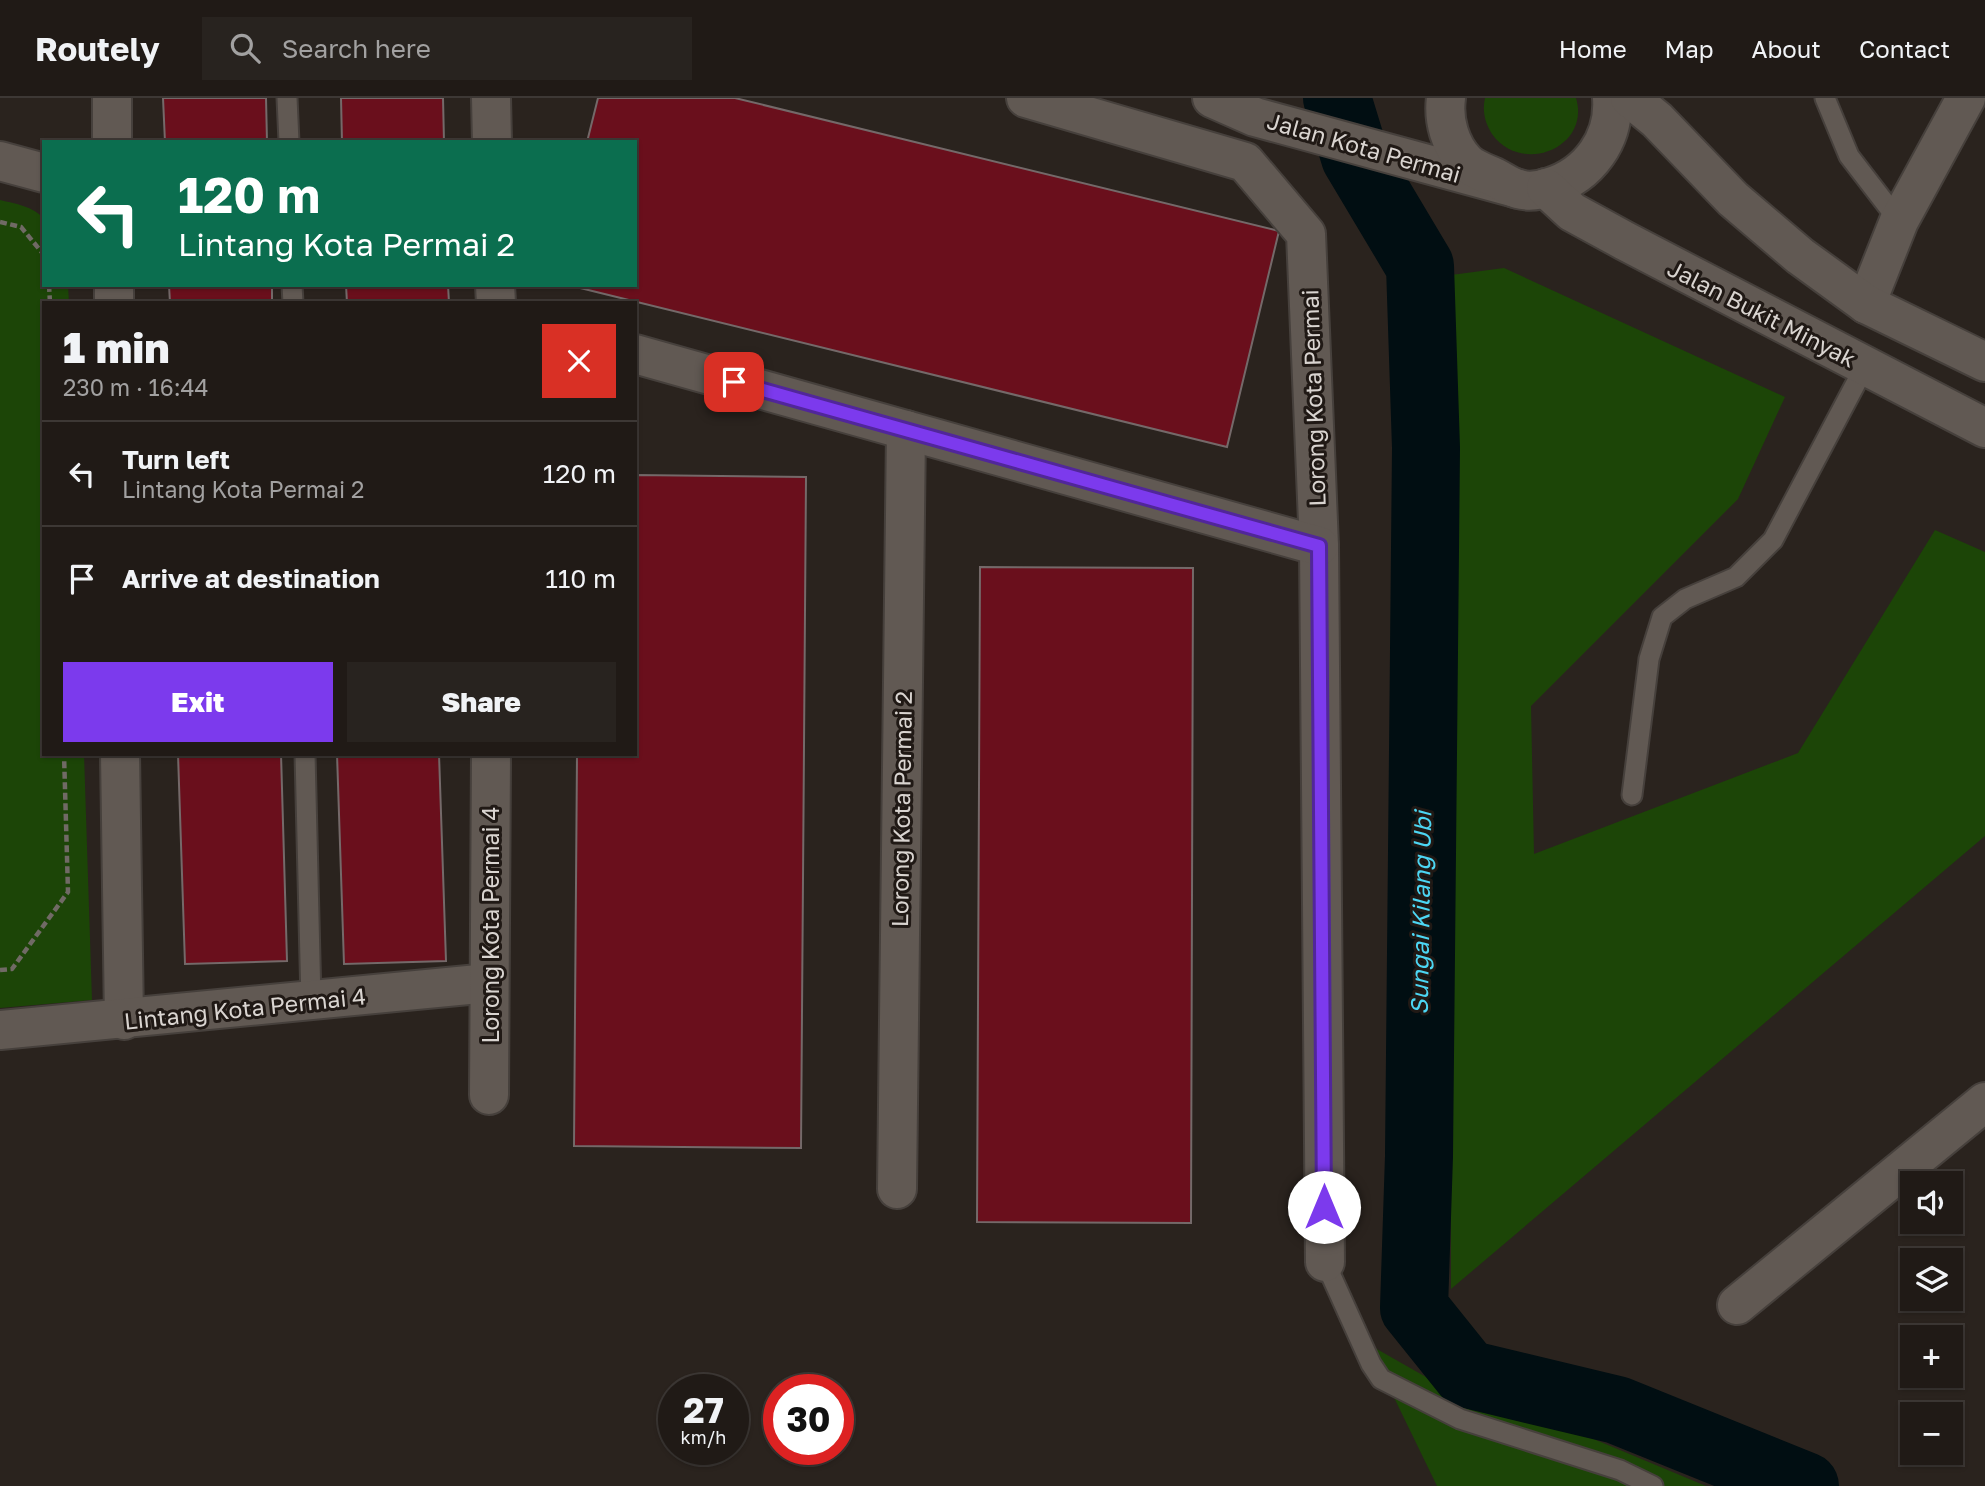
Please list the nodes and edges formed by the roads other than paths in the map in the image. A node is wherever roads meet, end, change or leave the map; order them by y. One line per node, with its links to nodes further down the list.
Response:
1 (111, 98): 11 (street)
2 (287, 98): 12 (lane)
3 (491, 98): 13 (street)
4 (1026, 98): 24 (street, Lorong Kota Permai)
5 (1212, 98): 16 (street, Jalan Kota Permai)
6 (1446, 98): 16 (street)
7 (1612, 98): 16 (street)
8 (1630, 98): 18 (street)
9 (1825, 98): 17 (lane)
10 (1966, 98): 17 (street)
11 (112, 140)
12 (289, 140)
13 (492, 140)
14 (0, 162): 15 (street)
15 (42, 172)
16 (1532, 189): 21 (street, Jalan Bukit Minyak)
17 (1899, 221): 18 (street)
18 (1866, 304): 20 (street)
19 (637, 355): 23 (street)
20 (1985, 362)
21 (1866, 366): 22 (street, Jalan Bukit Minyak); 28 (lane)
22 (1985, 428)
23 (905, 430): 24 (street); 35 (street, Lorong Kota Permai 2)
24 (1319, 546): 36 (street, Lorong Kota Permai)
25 (120, 756): 31 (street)
26 (305, 756): 30 (lane)
27 (491, 756): 29 (street, Lorong Kota Permai 4)
28 (1632, 795)
29 (489, 983): 30 (street, Lintang Kota Permai 4); 33 (street, Lorong Kota Permai 4)
30 (311, 1001): 31 (street, Lintang Kota Permai 4)
31 (124, 1020): 32 (street, Lintang Kota Permai 4)
32 (0, 1030)
33 (489, 1095)
34 (1985, 1102): 37 (street)
35 (897, 1189)
36 (1325, 1262): 38 (lane)
37 (1737, 1305)
38 (1653, 1486)

